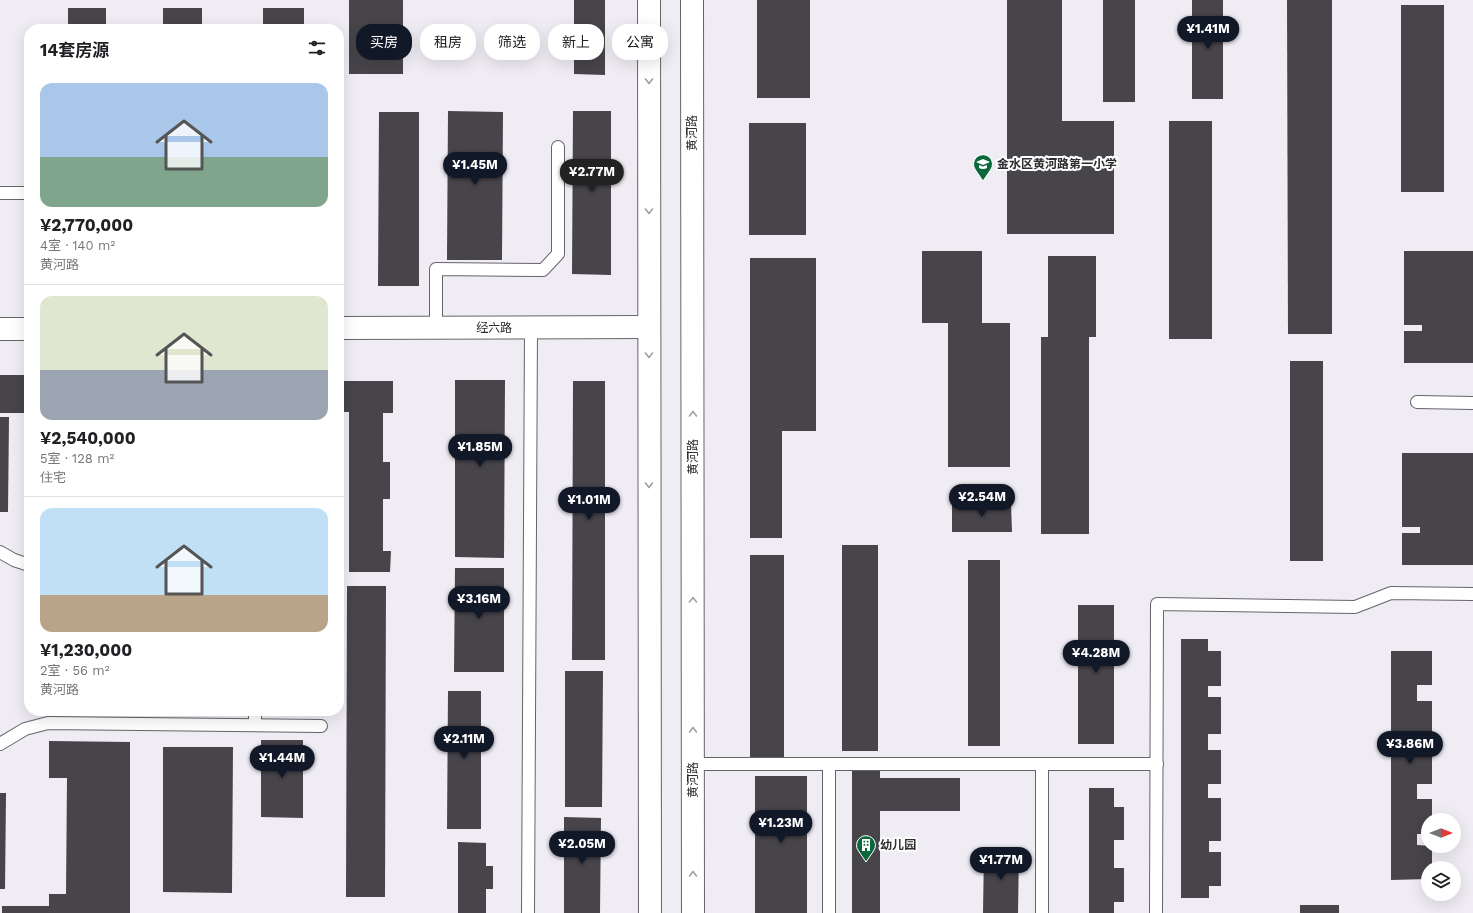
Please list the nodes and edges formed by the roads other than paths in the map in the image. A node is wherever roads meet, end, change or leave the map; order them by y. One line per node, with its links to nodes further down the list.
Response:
1 (649, 0): 6 (main road, one-way to 6)
2 (692, 0): 21 (main road, 黄河路, one-way to 2)
3 (558, 147): 8 (lane)
4 (0, 193): 5 (lane)
5 (24, 193)
6 (649, 327): 9 (main road, 经六路); 26 (main road, one-way to 26)
7 (344, 328): 8 (main road, 经六路)
8 (436, 328): 9 (main road, 经六路)
9 (530, 328): 25 (lane)
10 (0, 329): 11 (main road)
11 (24, 329)
12 (1417, 402): 13 (lane)
13 (1473, 403)
14 (0, 552): 15 (lane)
15 (24, 563)
16 (1473, 594): 24 (lane)
17 (255, 716): 18 (lane)
18 (255, 725): 19 (lane); 20 (lane)
19 (321, 726)
20 (0, 744)
21 (693, 764): 22 (lane); 27 (main road, 黄河路, one-way to 21)
22 (829, 764): 23 (lane); 28 (lane)
23 (1042, 764): 24 (lane); 29 (lane)
24 (1157, 764): 30 (lane)
25 (528, 913)
26 (650, 913)
27 (693, 913)
28 (829, 913)
29 (1042, 913)
30 (1156, 913)

